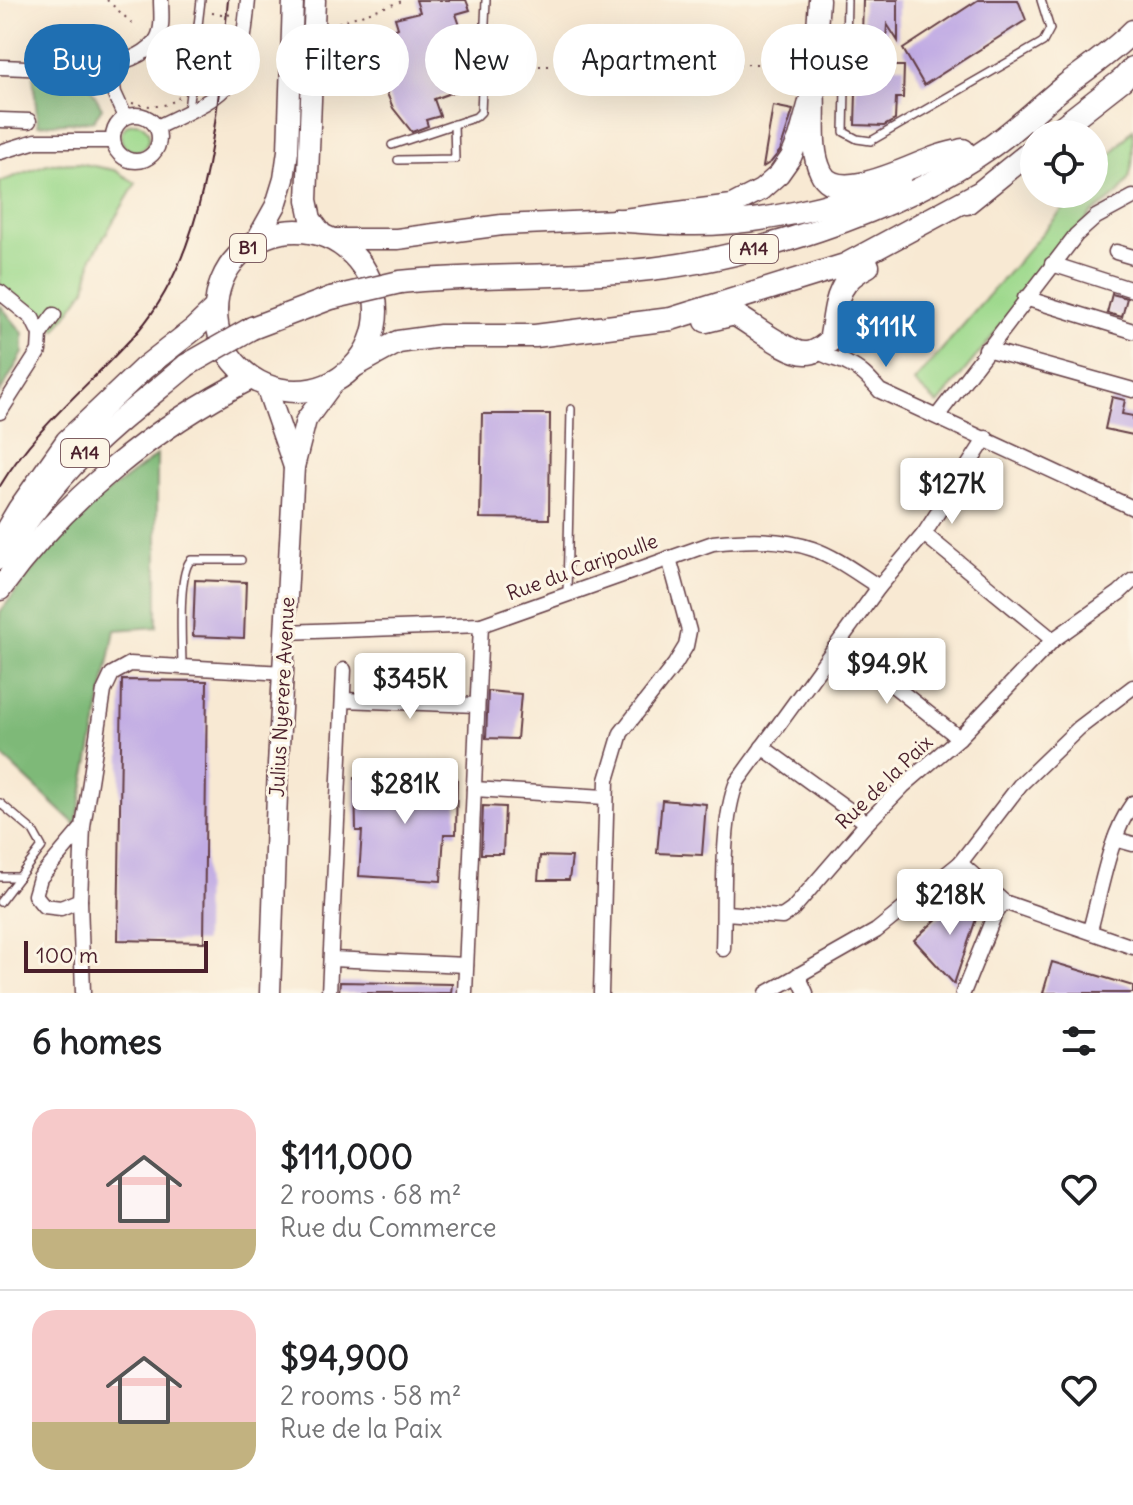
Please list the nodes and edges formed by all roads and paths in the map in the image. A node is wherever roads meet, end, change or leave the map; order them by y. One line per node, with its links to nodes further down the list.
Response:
1 (107, 0): 17 (path)
2 (161, 0): 19 (street)
3 (201, 0): 30 (lane)
4 (248, 0): 30 (street)
5 (293, 0): 47 (main road, B1)
6 (315, 0): 46 (main road, Julius Nyerere Avenue)
7 (399, 0): 14 (path)
8 (486, 0): 35 (lane)
9 (819, 0): 15 (main road)
10 (847, 0): 16 (lane)
11 (1041, 0): 29 (lane)
12 (206, 13): 13 (path)
13 (238, 16)
14 (334, 24)
15 (817, 24)
16 (846, 24)
17 (135, 26)
18 (1133, 31): 25 (main road, A14)
19 (130, 58)
20 (761, 64): 21 (path)
21 (539, 66)
22 (0, 67): 23 (street)
23 (24, 67)
24 (1133, 68): 33 (main road)
25 (1066, 85): 39 (main road); 73 (main road, A14, bridge)
26 (115, 96): 31 (street)
27 (811, 96): 45 (main road)
28 (813, 96): 39 (main road)
29 (843, 96)
30 (188, 112): 36 (street)
31 (125, 117): 36 (street); 37 (street)
32 (0, 120): 34 (street)
33 (1071, 120)
34 (29, 121)
35 (454, 124): 38 (lane); 41 (lane)
36 (157, 127): 37 (street)
37 (113, 141): 40 (street)
38 (392, 145)
39 (963, 150): 45 (main road)
40 (0, 152)
41 (398, 160)
42 (1020, 160): 43 (main road, A14)
43 (977, 194): 58 (main road, A14); 60 (main road)
44 (1133, 197): 50 (street)
45 (616, 220): 46 (main road)
46 (328, 237): 47 (main road, B1); 61 (main road, Julius Nyerere Avenue)
47 (256, 241): 54 (main road, B1)
48 (1116, 252): 49 (street)
49 (1133, 257)
50 (1052, 264): 51 (street); 53 (street)
51 (1133, 290)
52 (0, 292): 57 (street)
53 (1025, 298): 56 (street); 59 (street)
54 (216, 308): 62 (main road, Julius Nyerere Avenue); 72 (main road)
55 (54, 315): 57 (street)
56 (1133, 331)
57 (40, 334): 66 (street)
58 (535, 336): 60 (main road); 61 (main road, A14)
59 (986, 349): 64 (street); 67 (street)
60 (817, 350): 67 (street)
61 (356, 365): 63 (main road, Julius Nyerere Avenue)
62 (259, 382): 63 (main road, Julius Nyerere Avenue); 69 (main road, Julius Nyerere Avenue); 78 (main road)
63 (334, 382): 69 (main road, Julius Nyerere Avenue)
64 (1133, 390)
65 (571, 409): 79 (lane)
66 (0, 412)
67 (938, 415): 68 (street)
68 (986, 438): 70 (street); 71 (street)
69 (294, 467): 81 (main road, Julius Nyerere Avenue)
70 (1133, 508)
71 (924, 534): 77 (street); 82 (street)
72 (0, 541)
73 (0, 558)
74 (669, 558): 77 (street, Rue du Caripoulle); 79 (street, Rue du Caripoulle); 93 (street)
75 (241, 560): 84 (lane)
76 (1133, 580): 82 (street, Rue de la Paix)
77 (879, 587): 83 (street)
78 (0, 589)
79 (567, 594): 80 (street, Rue du Caripoulle)
80 (481, 625): 81 (street, Rue du Caripoulle); 89 (street)
81 (286, 632): 86 (main road, Julius Nyerere Avenue)
82 (1053, 640): 90 (street, Rue de la Paix)
83 (840, 643): 90 (street); 91 (street)
84 (182, 667): 86 (street); 97 (street)
85 (344, 670): 88 (street)
86 (285, 673): 107 (main road, Julius Nyerere Avenue)
87 (1133, 687): 100 (street)
88 (343, 700): 89 (street); 111 (street)
89 (477, 705): 92 (street)
90 (959, 738): 96 (street, Rue de la Paix)
91 (762, 747): 96 (street); 106 (street)
92 (474, 789): 93 (street); 112 (street)
93 (605, 797): 119 (street)
94 (0, 803): 102 (lane)
95 (1133, 803): 98 (street)
96 (867, 823): 106 (street, Rue de la Paix)
97 (83, 827): 103 (street); 103 (street)
98 (1115, 839): 99 (street); 108 (street)
99 (1133, 844)
100 (960, 863): 105 (street); 113 (street)
101 (0, 877): 102 (lane)
102 (19, 877): 104 (lane)
103 (80, 900): 114 (street)
104 (0, 902)
105 (1004, 902): 108 (street); 122 (street)
106 (725, 913): 110 (street)
107 (272, 930): 115 (main road, Julius Nyerere Avenue); 116 (main road)
108 (1090, 930): 109 (street)
109 (1133, 947)
110 (723, 949)
111 (331, 959): 112 (street); 117 (street)
112 (466, 965): 118 (street)
113 (798, 975): 120 (street); 121 (street)
114 (83, 993)
115 (267, 993)
116 (281, 993)
117 (329, 993)
118 (465, 993)
119 (601, 993)
120 (767, 993)
121 (806, 993)
122 (963, 993)

